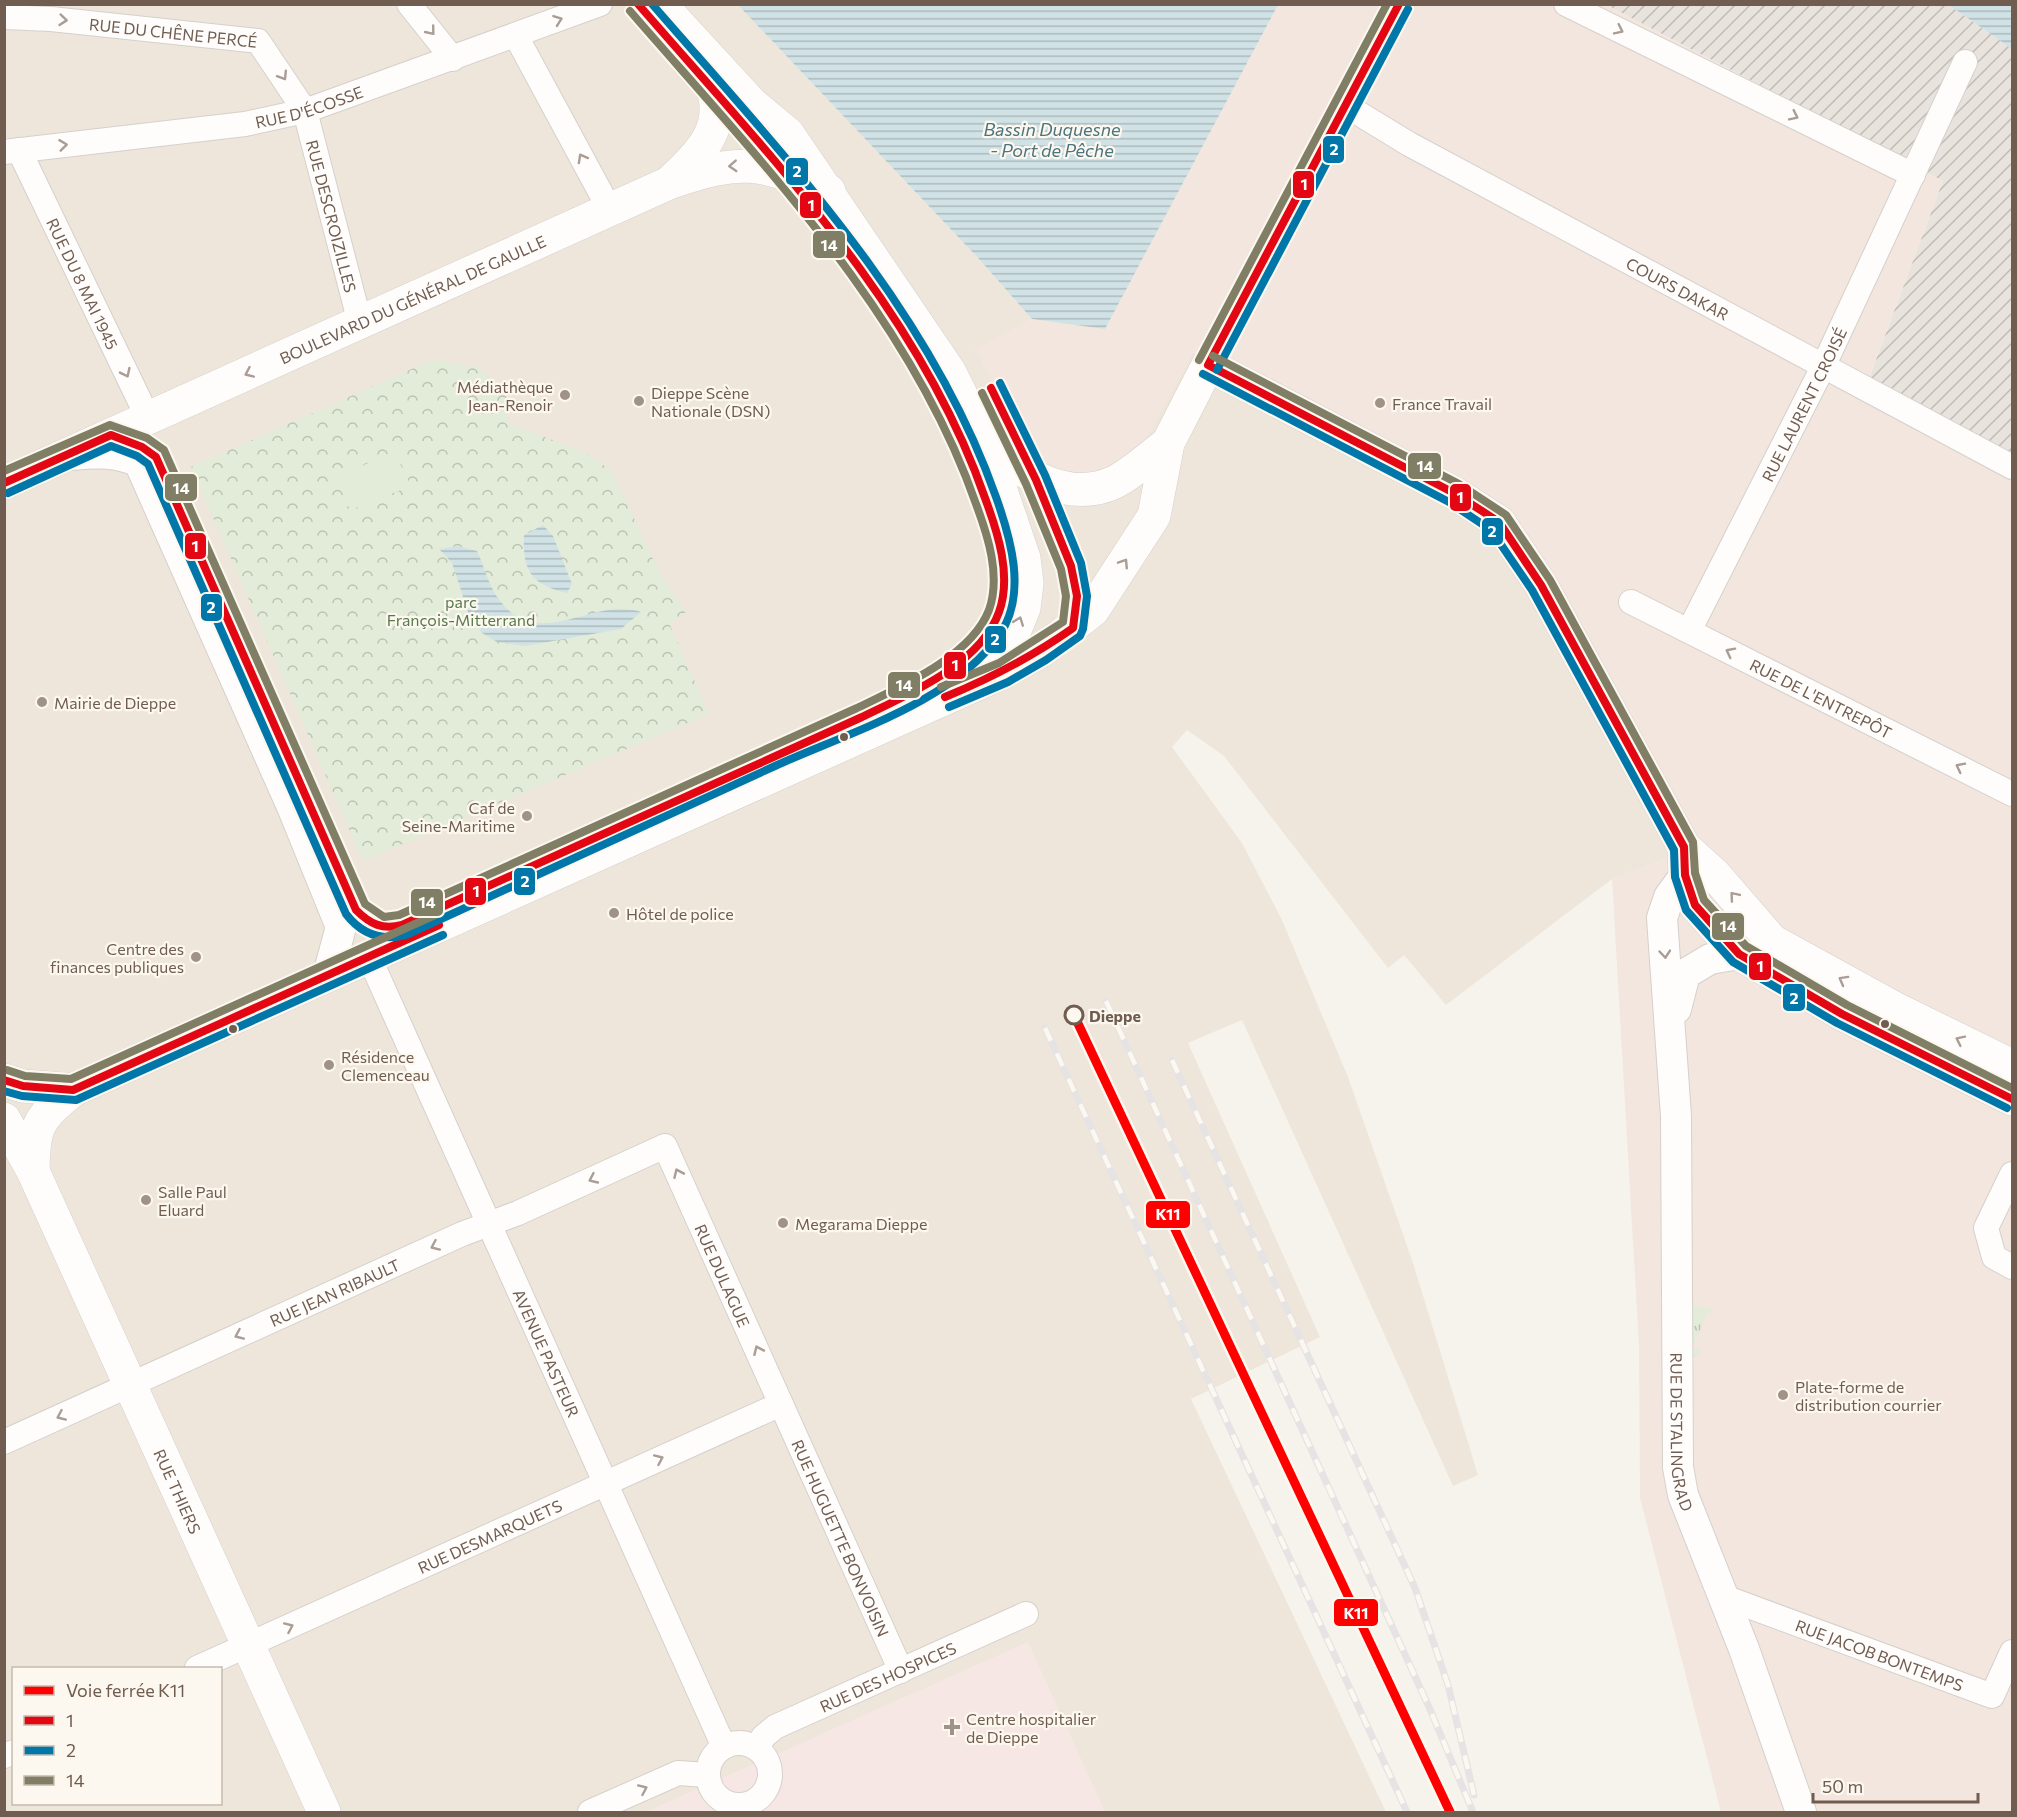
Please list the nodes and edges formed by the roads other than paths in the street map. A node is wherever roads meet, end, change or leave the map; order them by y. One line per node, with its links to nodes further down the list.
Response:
1 (409, 4): 9 (street, one-way to 9)
2 (600, 4): 8 (street, RUE D'ÉCOSSE, one-way to 2)
3 (638, 4): 15 (main road)
4 (660, 4): 16 (main road)
5 (1399, 4): 11 (street)
6 (1566, 4): 14 (street, one-way to 14)
7 (4, 17): 12 (street, RUE DU CHÊNE PERCÉ, one-way to 12)
8 (516, 36): 9 (street, RUE D'ÉCOSSE); 17 (street, one-way to 8)
9 (453, 58): 12 (street, RUE D'ÉCOSSE)
10 (1965, 62): 14 (street, RUE LAURENT CROISÉ)
11 (1345, 105): 19 (street); 20 (street, COURS DAKAR)
12 (305, 111): 13 (street, RUE D'ÉCOSSE, one-way to 12); 18 (street, RUE DESCROIZILLES)
13 (12, 151): 21 (street, RUE DU 8 MAI 1945, one-way to 21)
14 (1913, 175): 20 (street, RUE LAURENT CROISÉ)
15 (669, 183): 16 (main road, BOULEVARD DU GÉNÉRAL DE GAULLE, one-way to 15); 17 (main road, BOULEVARD DU GÉNÉRAL DE GAULLE)
16 (829, 191): 22 (main road)
17 (610, 210): 18 (main road, BOULEVARD DU GÉNÉRAL DE GAULLE)
18 (360, 323): 21 (main road, BOULEVARD DU GÉNÉRAL DE GAULLE, one-way to 21)
19 (1208, 365): 23 (main road); 31 (main road)
20 (1823, 367): 25 (street, COURS DAKAR); 28 (street, RUE LAURENT CROISÉ)
21 (148, 418): 24 (main road, BOULEVARD DU GÉNÉRAL DE GAULLE)
22 (984, 441): 23 (main road); 29 (main road, one-way to 22)
23 (1168, 443): 29 (main road, RUE THIERS, one-way to 23)
24 (65, 456): 26 (main road, BOULEVARD DU GÉNÉRAL DE GAULLE); 34 (street)
25 (2013, 467)
26 (4, 483)
27 (1631, 602): 28 (street, RUE DE L'ENTREPÔT)
28 (1689, 631): 30 (street, RUE DE L'ENTREPÔT, one-way to 28)
29 (952, 694): 33 (main road, RUE THIERS)
30 (2013, 794)
31 (1684, 861): 32 (main road); 35 (street, RUE DE STALINGRAD, one-way to 35); 36 (main road, one-way to 31)
32 (1739, 954): 35 (street, RUE DE STALINGRAD); 39 (main road)
33 (369, 957): 34 (main road, RUE THIERS); 44 (street, AVENUE PASTEUR)
34 (328, 975): 38 (main road, RUE THIERS)
35 (1671, 1030): 50 (street, RUE DE STALINGRAD)
36 (2013, 1066)
37 (4, 1080): 38 (main road)
38 (60, 1089): 42 (main road, RUE THIERS)
39 (2013, 1099)
40 (7, 1128): 42 (main road, RUE THIERS)
41 (666, 1146): 44 (street, RUE JEAN RIBAULT, one-way to 44); 47 (street, RUE DULAGUE, one-way to 41)
42 (33, 1171): 46 (main road, RUE THIERS)
43 (2013, 1174): 45 (street)
44 (489, 1224): 46 (street, RUE JEAN RIBAULT, one-way to 46); 49 (street, AVENUE PASTEUR)
45 (2013, 1267)
46 (131, 1384): 48 (street, RUE JEAN RIBAULT, one-way to 48); 52 (main road, RUE THIERS)
47 (782, 1404): 49 (street, RUE DESMARQUETS, one-way to 47); 55 (street, RUE HUGUETTE BONVOISIN)
48 (4, 1442)
49 (606, 1483): 52 (street, RUE DESMARQUETS, one-way to 49); 56 (street, AVENUE PASTEUR)
50 (1724, 1597): 53 (street, RUE JACOB BONTEMPS); 61 (street, RUE DE STALINGRAD)
51 (1026, 1614): 55 (street, RUE DES HOSPICES)
52 (250, 1645): 54 (street, RUE DESMARQUETS); 59 (main road, RUE THIERS)
53 (2013, 1652)
54 (199, 1667)
55 (901, 1671): 57 (street, RUE DES HOSPICES)
56 (724, 1747): 57 (street); 58 (street)
57 (758, 1749): 58 (street)
58 (708, 1775): 60 (street, one-way to 58)
59 (324, 1812)
60 (590, 1812)
61 (1802, 1812)

